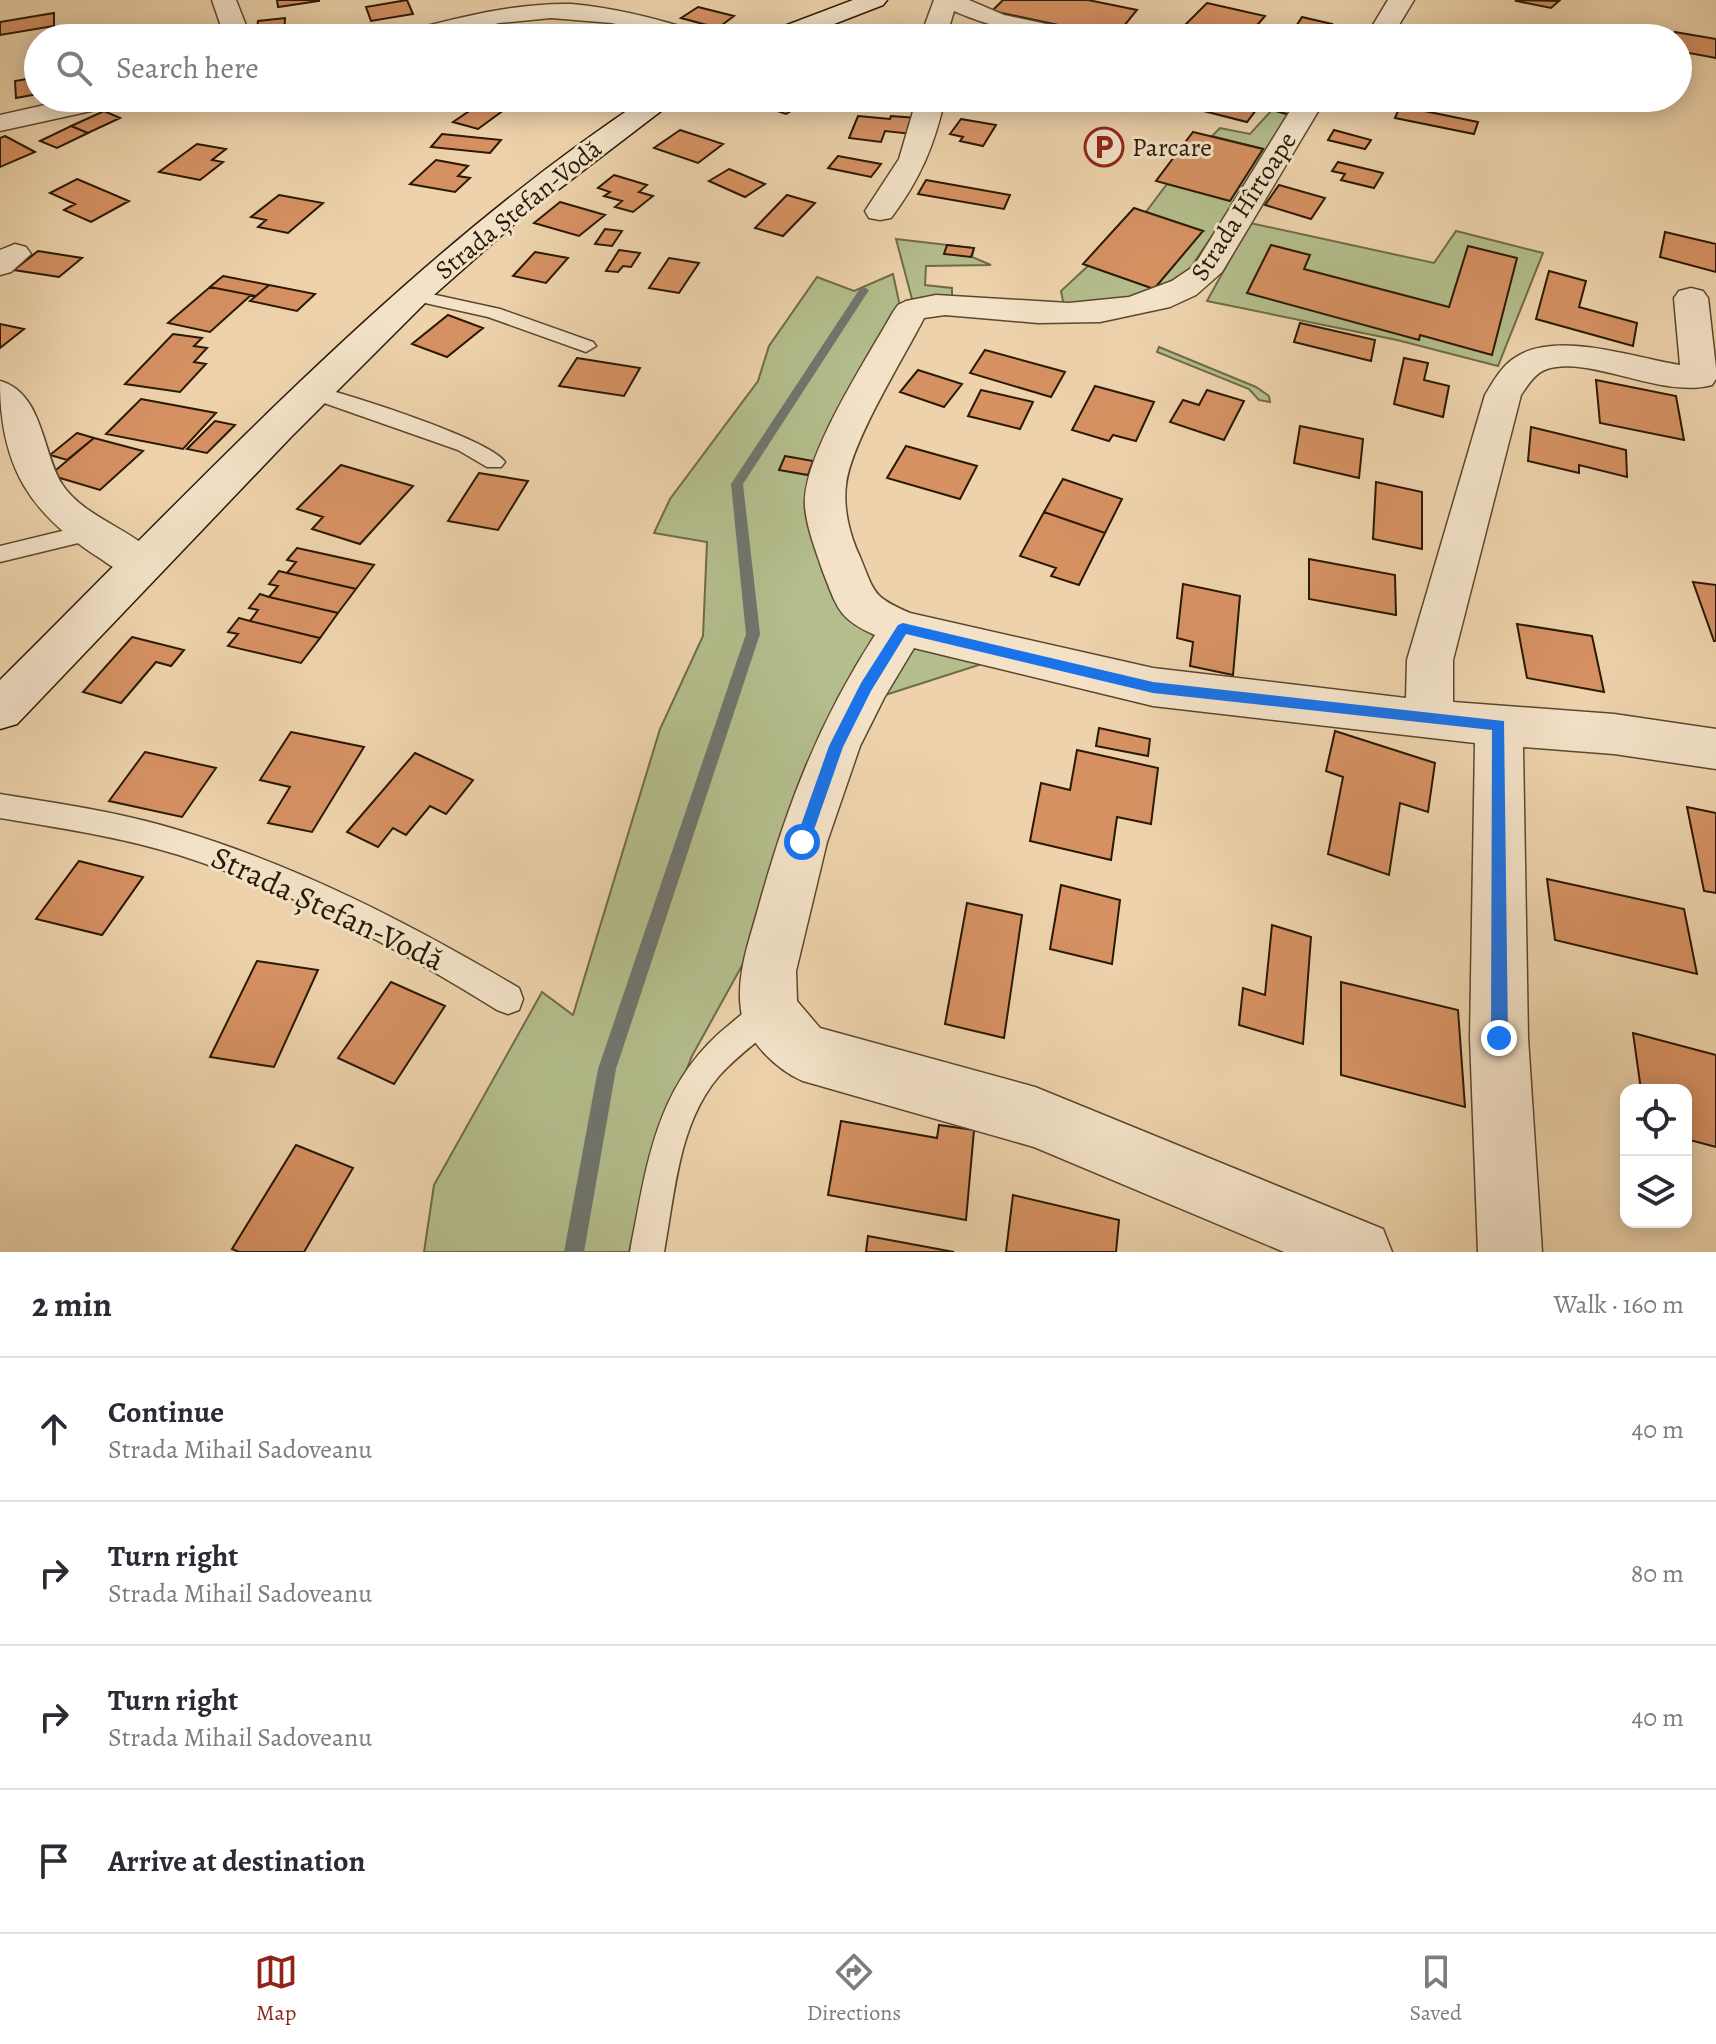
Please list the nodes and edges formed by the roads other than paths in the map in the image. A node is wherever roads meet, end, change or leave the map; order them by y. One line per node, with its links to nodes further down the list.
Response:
1 (224, 0): 6 (street)
2 (875, 0): 5 (street)
3 (947, 0): 10 (street); 11 (street)
4 (1402, 0): 12 (street)
5 (846, 4): 9 (street)
6 (233, 24)
7 (470, 24): 8 (street)
8 (644, 24)
9 (804, 24)
10 (938, 24)
11 (1011, 24)
12 (1385, 24)
13 (50, 112): 17 (street)
14 (645, 112): 19 (street, Strada Ștefan-Vodă)
15 (927, 112): 18 (street)
16 (1303, 112): 28 (street, Strada Hîrtoape)
17 (0, 123)
18 (880, 211)
19 (413, 295): 21 (lane, Strada Ștefan-Vodă); 22 (street, Strada Ștefan-Vodă)
20 (1691, 298): 30 (street)
21 (586, 346)
22 (314, 392): 24 (lane); 27 (street, Strada Ștefan-Vodă)
23 (0, 393): 25 (street)
24 (494, 462)
25 (91, 532): 26 (lane); 27 (street)
26 (0, 554)
27 (142, 565): 29 (street, Strada Ștefan-Vodă)
28 (903, 628): 30 (street, Strada Hîrtoape); 35 (street)
29 (0, 710)
30 (1429, 720): 31 (street, Strada Hîrtoape)
31 (1499, 725): 32 (street, Strada Hîrtoape); 38 (street)
32 (1716, 749)
33 (0, 806): 34 (lane, Strada Ștefan-Vodă)
34 (508, 999)
35 (769, 1012): 36 (lane); 37 (street)
36 (647, 1252)
37 (1360, 1252)
38 (1510, 1252)

